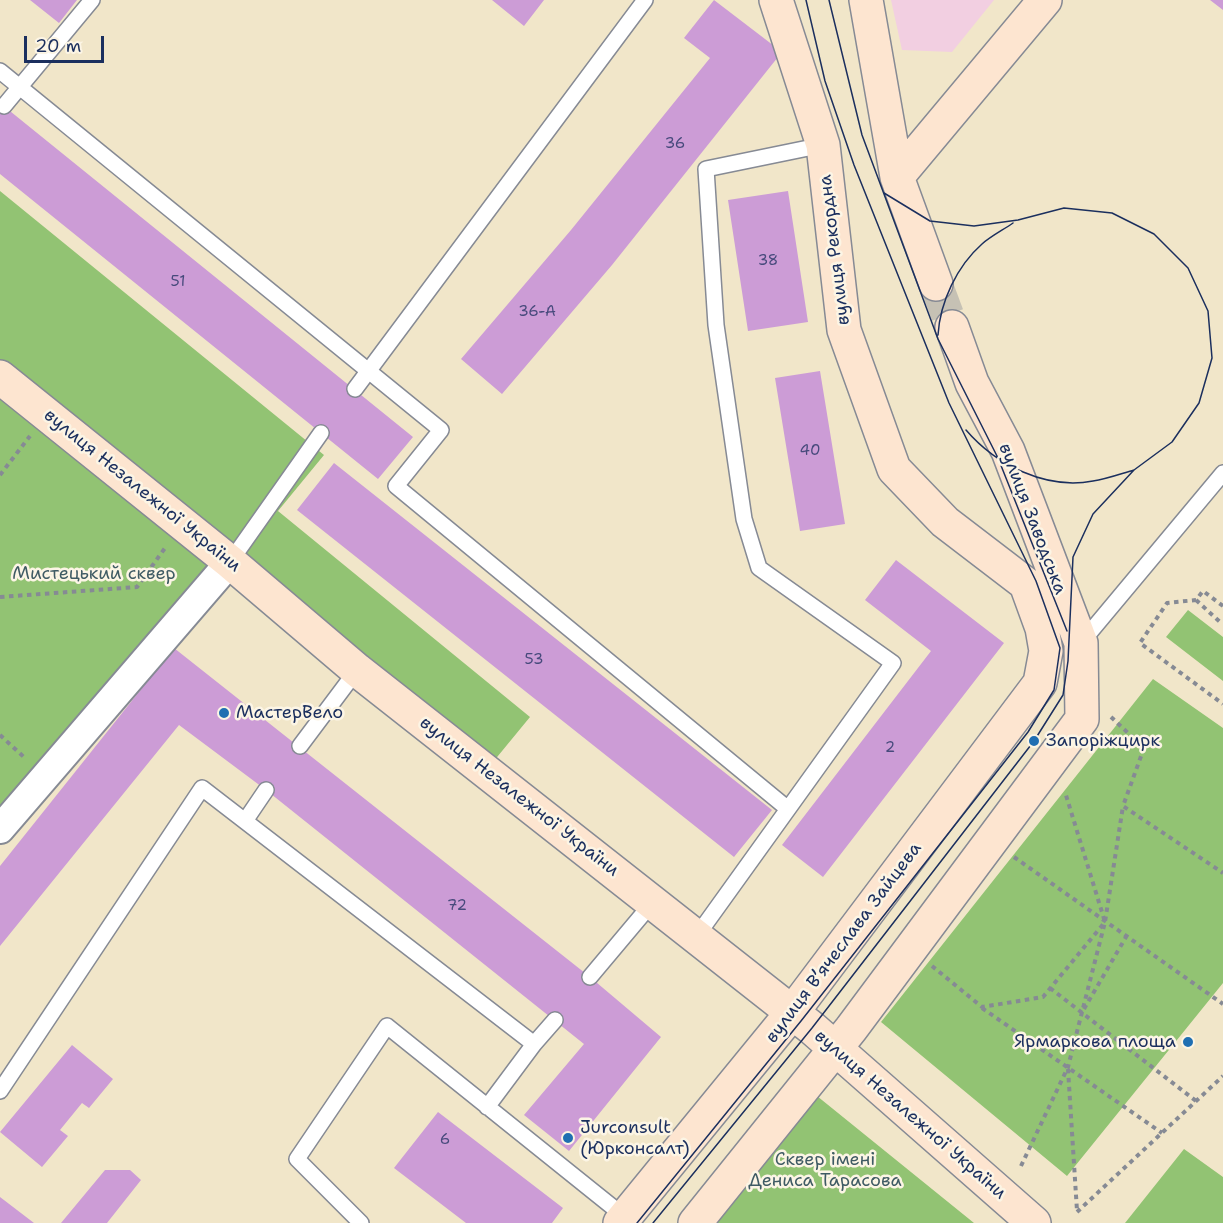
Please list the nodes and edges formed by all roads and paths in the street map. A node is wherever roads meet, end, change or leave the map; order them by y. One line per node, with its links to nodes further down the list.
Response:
1 (92, 0): 7 (lane)
2 (645, 0): 13 (lane)
3 (776, 0): 9 (street, вулиця Рекордна)
4 (1045, 0): 10 (street)
5 (865, 1): 10 (street)
6 (0, 71): 7 (lane)
7 (20, 87): 8 (lane); 13 (lane)
8 (4, 106)
9 (823, 145): 27 (street, вулиця Рекордна); 37 (lane)
10 (897, 177): 11 (street)
11 (936, 284)
12 (952, 327): 26 (street, вулиця Заводська)
13 (368, 371): 15 (lane); 37 (lane)
14 (0, 377): 16 (street, вулиця Незалежної України)
15 (355, 389)
16 (47, 414): 19 (path); 20 (street, вулиця Незалежної України)
17 (321, 433): 21 (lane)
18 (1223, 473): 26 (lane)
19 (0, 475)
20 (182, 526): 21 (street, вулиця Незалежної України); 22 (path)
21 (230, 562): 28 (street, вулиця Незалежної України); 34 (street)
22 (0, 597)
23 (1196, 600): 24 (path); 25 (path); 30 (path)
24 (1223, 606)
25 (1220, 622)
26 (1081, 643): 27 (street); 29 (street, вулиця Заводська)
27 (1046, 651): 52 (street, вулиця Вʼячеслава Зайцева)
28 (357, 670): 32 (lane); 42 (street, вулиця Незалежної України)
29 (1082, 704): 33 (street); 36 (path)
30 (1223, 704)
31 (0, 735): 34 (path)
32 (300, 746)
33 (1054, 756): 40 (street); 43 (path)
34 (45, 777): 39 (street)
35 (266, 790): 38 (lane)
36 (1123, 806): 41 (path); 43 (path)
37 (788, 809): 44 (lane)
38 (245, 821): 54 (lane); 58 (lane)
39 (0, 829)
40 (991, 841): 43 (path); 46 (street)
41 (1223, 873)
42 (653, 902): 44 (street, вулиця Незалежної України); 47 (lane)
43 (1105, 922): 45 (path); 48 (path); 56 (path)
44 (696, 937): 52 (street, вулиця Незалежної України)
45 (1126, 937): 49 (path); 51 (path)
46 (911, 948): 50 (path); 55 (street)
47 (590, 977)
48 (1050, 988): 50 (path); 51 (path)
49 (1223, 1004)
50 (982, 1007): 56 (path)
51 (1082, 1012): 59 (path)
52 (791, 1014): 55 (street, вулиця Незалежної України); 63 (street, вулиця Вʼячеслава Зайцева)
53 (555, 1020): 54 (lane)
54 (534, 1044): 60 (lane)
55 (835, 1050): 65 (street); 66 (street, вулиця Незалежної України)
56 (1068, 1067): 61 (path); 61 (path); 62 (path)
57 (1223, 1076): 59 (path)
58 (0, 1090)
59 (1196, 1101): 61 (path)
60 (487, 1107): 63 (lane); 64 (lane)
61 (1162, 1133)
62 (1021, 1166)
63 (622, 1220)
64 (361, 1223)
65 (695, 1223)
66 (1034, 1223)

